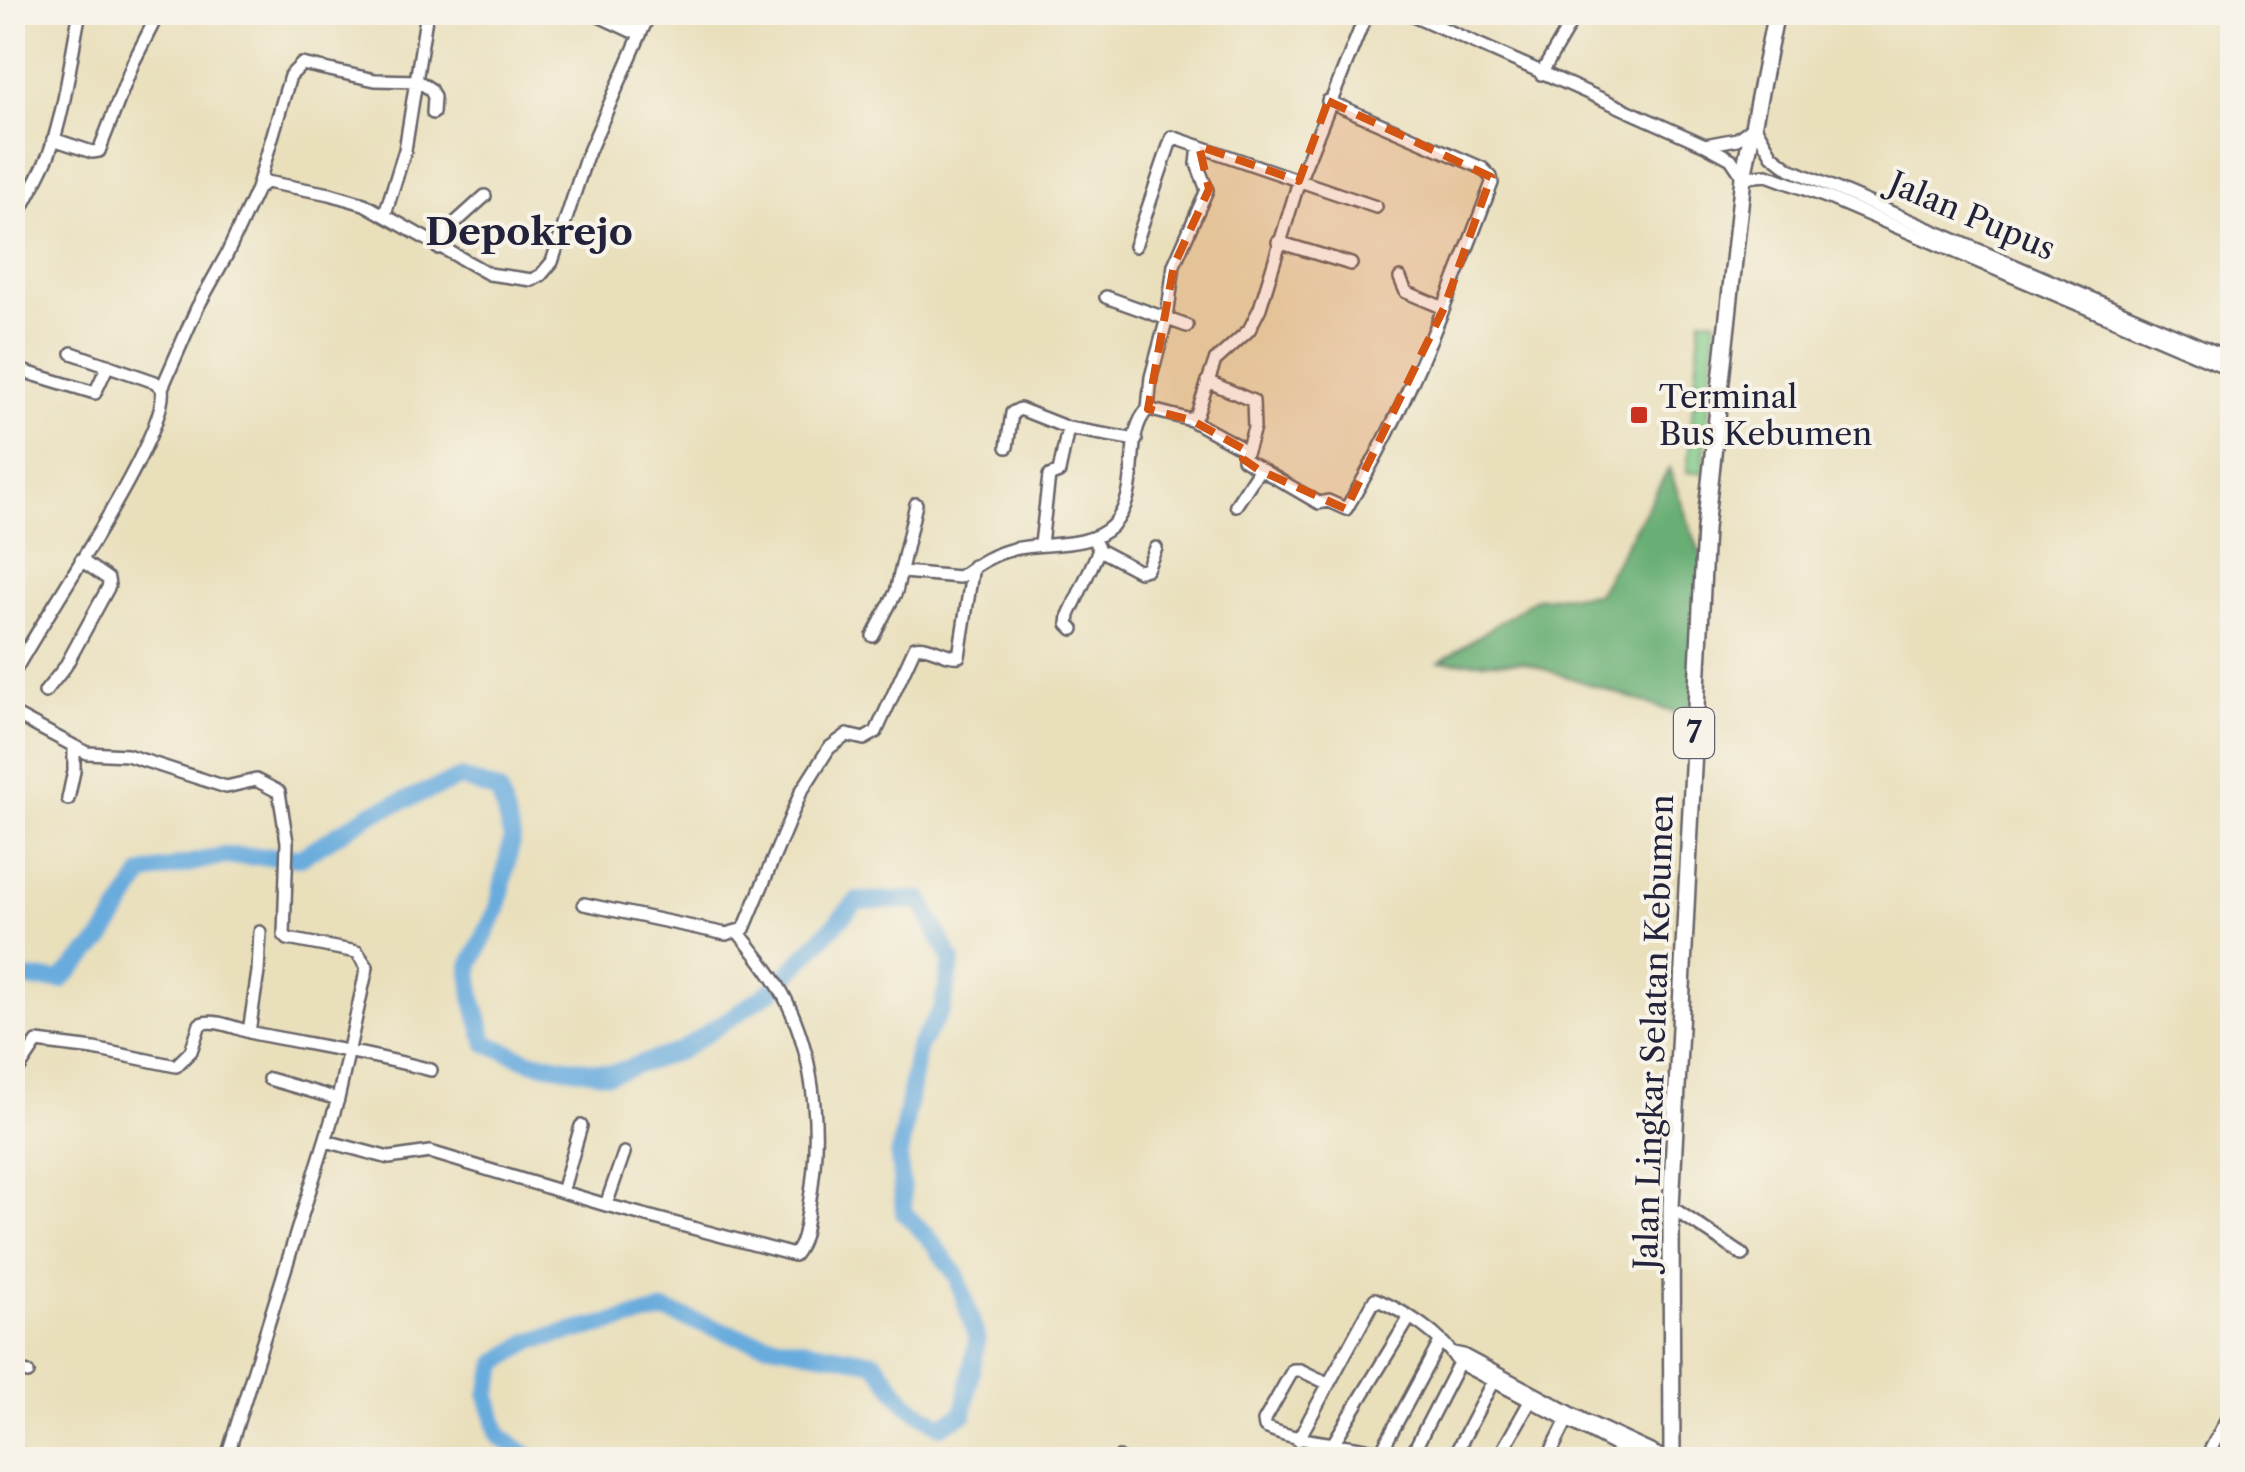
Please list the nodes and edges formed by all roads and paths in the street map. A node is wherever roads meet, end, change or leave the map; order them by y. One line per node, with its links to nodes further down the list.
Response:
1 (80, 12): 16 (street)
2 (159, 12): 16 (street)
3 (427, 12): 12 (street)
4 (590, 12): 10 (street)
5 (650, 12): 10 (street)
6 (1367, 12): 13 (street)
7 (1406, 12): 11 (street)
8 (1577, 12): 11 (street)
9 (1776, 12): 15 (highway, Jalan Lingkar Selatan Kebumen / 7)
10 (644, 26): 28 (street)
11 (1541, 74): 17 (street)
12 (418, 82): 14 (street); 21 (street); 24 (street)
13 (1328, 102): 20 (street); 32 (street)
14 (433, 113)
15 (1755, 126): 17 (street); 19 (highway, Jalan Lingkar Selatan Kebumen / 7); 36 (street, Jalan Pupus)
16 (53, 139): 25 (street)
17 (1705, 144): 19 (street)
18 (1199, 146): 20 (street); 27 (street); 33 (street)
19 (1743, 177): 39 (street, Jalan Pupus); 78 (highway, Jalan Lingkar Selatan Kebumen / 7)
20 (1299, 182): 23 (street); 26 (street)
21 (257, 188): 24 (street); 41 (street)
22 (484, 196): 28 (street)
23 (1376, 207)
24 (385, 214): 28 (street)
25 (12, 229)
26 (1278, 242): 29 (street); 40 (street)
27 (1135, 246)
28 (438, 248)
29 (1351, 264)
30 (1400, 278): 32 (street)
31 (1106, 297): 33 (street)
32 (1444, 308): 48 (street)
33 (1167, 318): 34 (street); 42 (street)
34 (1186, 326)
35 (72, 353): 37 (street)
36 (2232, 358)
37 (108, 366): 38 (street); 41 (street)
38 (12, 368)
39 (2232, 370)
40 (1207, 381): 43 (street); 47 (street)
41 (162, 388): 54 (street)
42 (1148, 409): 43 (street); 45 (street)
43 (1191, 420): 47 (street)
44 (1068, 428): 45 (street); 46 (street); 51 (street)
45 (1136, 440): 52 (street)
46 (1007, 447)
47 (1243, 457): 48 (street)
48 (1259, 470): 50 (street)
49 (916, 504): 56 (street)
50 (1236, 505)
51 (1041, 544): 52 (street); 55 (street)
52 (1096, 544): 53 (street); 57 (street)
53 (1156, 548)
54 (81, 560): 59 (street); 60 (street)
55 (973, 566): 56 (street); 66 (street)
56 (903, 572): 58 (street)
57 (1073, 628)
58 (873, 636)
59 (12, 676)
60 (45, 692)
61 (12, 713): 62 (street)
62 (71, 746): 63 (street); 68 (street)
63 (68, 800)
64 (584, 904): 66 (street)
65 (260, 932): 67 (street)
66 (739, 932): 77 (street)
67 (249, 1032): 68 (street); 71 (street)
68 (349, 1050): 69 (street); 72 (street)
69 (431, 1070)
70 (269, 1078): 72 (street)
71 (12, 1079)
72 (338, 1099): 74 (street)
73 (580, 1126): 76 (street)
74 (326, 1141): 76 (street); 96 (street)
75 (624, 1154): 77 (street)
76 (562, 1192): 77 (street)
77 (606, 1205)
78 (1671, 1207): 79 (street); 102 (highway, Jalan Lingkar Selatan Kebumen / 7)
79 (1743, 1255)
80 (1410, 1316): 81 (street); 86 (street); 94 (street)
81 (1440, 1342): 82 (street); 87 (street)
82 (1458, 1357): 85 (street); 88 (street)
83 (12, 1368): 84 (street)
84 (28, 1373)
85 (1495, 1378): 89 (street); 98 (street)
86 (1327, 1383): 93 (street); 93 (street)
87 (1418, 1385): 88 (street); 95 (street)
88 (1441, 1398): 97 (street)
89 (1532, 1398): 91 (street); 99 (street)
90 (2232, 1409): 103 (street)
91 (1569, 1417): 92 (street); 100 (street)
92 (1606, 1435): 101 (street); 102 (street)
93 (1298, 1440): 94 (street)
94 (1334, 1442): 95 (street)
95 (1382, 1450): 97 (street)
96 (226, 1460)
97 (1408, 1460)
98 (1452, 1460)
99 (1498, 1460)
100 (1547, 1460)
101 (1643, 1460)
102 (1671, 1460)
103 (2205, 1460)

